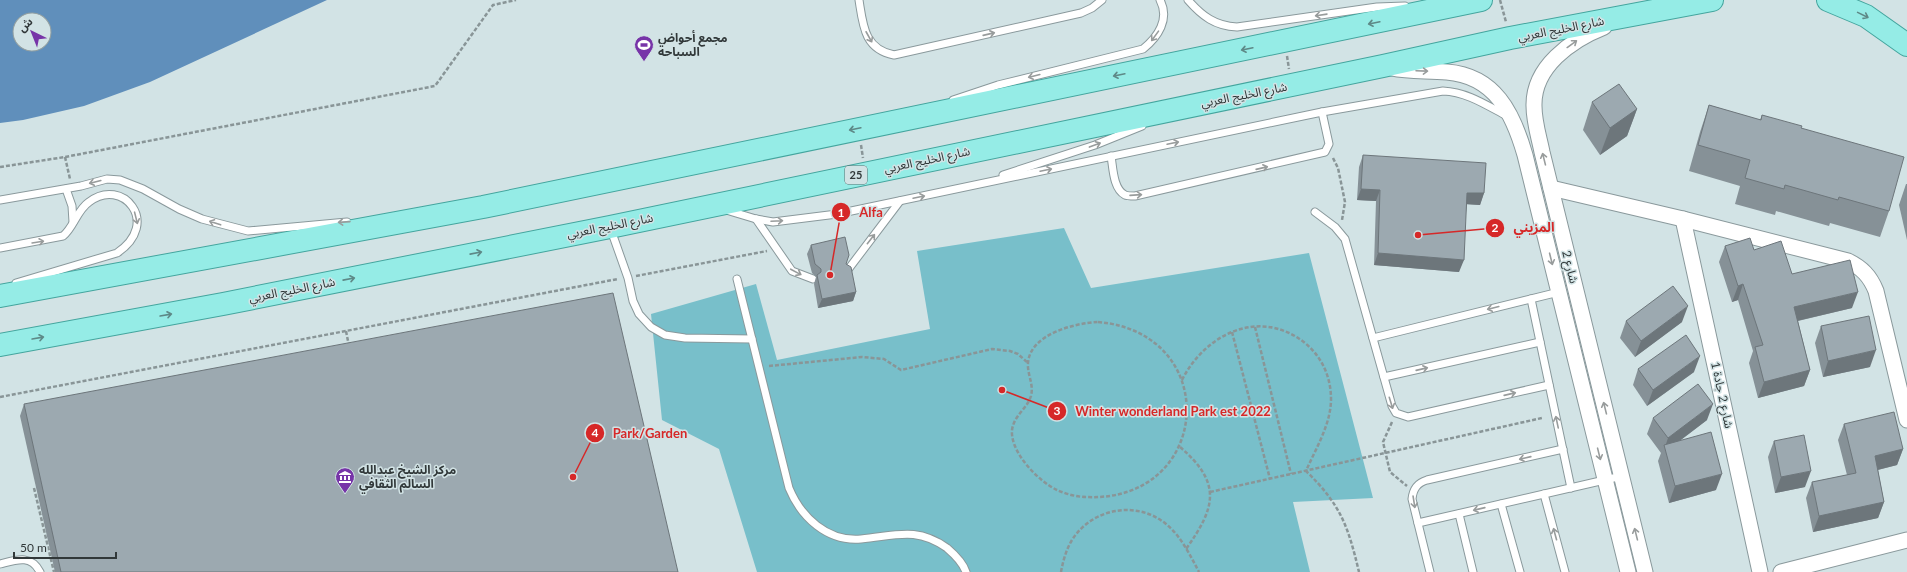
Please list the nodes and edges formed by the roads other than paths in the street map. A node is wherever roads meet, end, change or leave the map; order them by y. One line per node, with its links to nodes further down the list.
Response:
1 (859, 0): 2 (lane, one-way to 2)
2 (1102, 0)
3 (1160, 0): 15 (lane, one-way to 15)
4 (1188, 0): 8 (lane, one-way to 4)
5 (1481, 0): 8 (main road)
6 (1712, 0): 9 (main road, شارع الخليج العربي / 25)
7 (1828, 0): 10 (main road, one-way to 10)
8 (1457, 5): 15 (main road, one-way to 15)
9 (1639, 14): 11 (main road, شارع الخليج العربي / 25); 19 (street, شارع 2, one-way to 9)
10 (1907, 45)
11 (1383, 66): 12 (main road, شارع الخليج العربي / 25); 14 (street, شارع 2, one-way to 14)
12 (1189, 106): 17 (lane, one-way to 12); 23 (main road, شارع الخليج العربي / 25)
13 (1322, 112): 14 (lane); 16 (lane, one-way to 13); 16 (lane, one-way to 13)
14 (1513, 119): 22 (street, شارع 2)
15 (884, 123): 27 (main road, one-way to 27)
16 (1111, 156): 17 (lane, one-way to 16)
17 (964, 187): 21 (lane, one-way to 17)
18 (68, 188): 20 (lane); 27 (lane, one-way to 18); 28 (lane)
19 (1552, 194): 22 (street); 25 (street); 45 (street, شارع 2, one-way to 19)
20 (0, 200)
21 (900, 201): 26 (lane, one-way to 21); 31 (lane, one-way to 21)
22 (1537, 204): 35 (street, شارع 2, one-way to 35)
23 (712, 206): 26 (lane); 29 (main road, شارع الخليج العربي / 25)
24 (1315, 212): 37 (lane)
25 (1683, 219): 43 (street); 62 (street, شارع 2 جادة 1)
26 (756, 220): 33 (lane, one-way to 33)
27 (397, 223): 34 (main road)
28 (73, 224): 30 (lane, one-way to 28); 34 (lane, one-way to 34)
29 (610, 226): 38 (lane); 40 (main road, شارع الخليج العربي / 25, one-way to 29)
30 (0, 248)
31 (847, 270)
32 (737, 279): 38 (lane)
33 (813, 279)
34 (4, 291)
35 (1559, 292): 36 (lane); 46 (street, شارع 2, one-way to 46)
36 (1531, 299): 37 (lane, one-way to 37); 39 (lane)
37 (1373, 338): 41 (lane)
38 (752, 339): 55 (lane)
39 (1540, 342): 41 (lane, one-way to 39); 42 (lane)
40 (0, 345)
41 (1384, 377): 42 (lane, one-way to 42)
42 (1549, 385): 44 (lane, one-way to 42)
43 (1907, 420)
44 (1563, 449): 47 (lane); 51 (lane, one-way to 51)
45 (1622, 476): 46 (lane); 61 (street, شارع 2, one-way to 45)
46 (1605, 480): 47 (lane); 60 (street, شارع 2)
47 (1571, 488): 48 (lane)
48 (1544, 494): 49 (lane); 59 (lane, one-way to 48)
49 (1501, 504): 50 (lane, one-way to 50); 58 (lane)
50 (1459, 514): 51 (lane); 57 (lane)
51 (1418, 523): 56 (lane)
52 (1907, 540): 63 (street)
53 (0, 564): 54 (lane)
54 (40, 572)
55 (966, 572)
56 (1430, 572)
57 (1473, 572)
58 (1520, 572)
59 (1565, 572)
60 (1628, 572)
61 (1645, 572)
62 (1760, 572)
63 (1781, 572)

